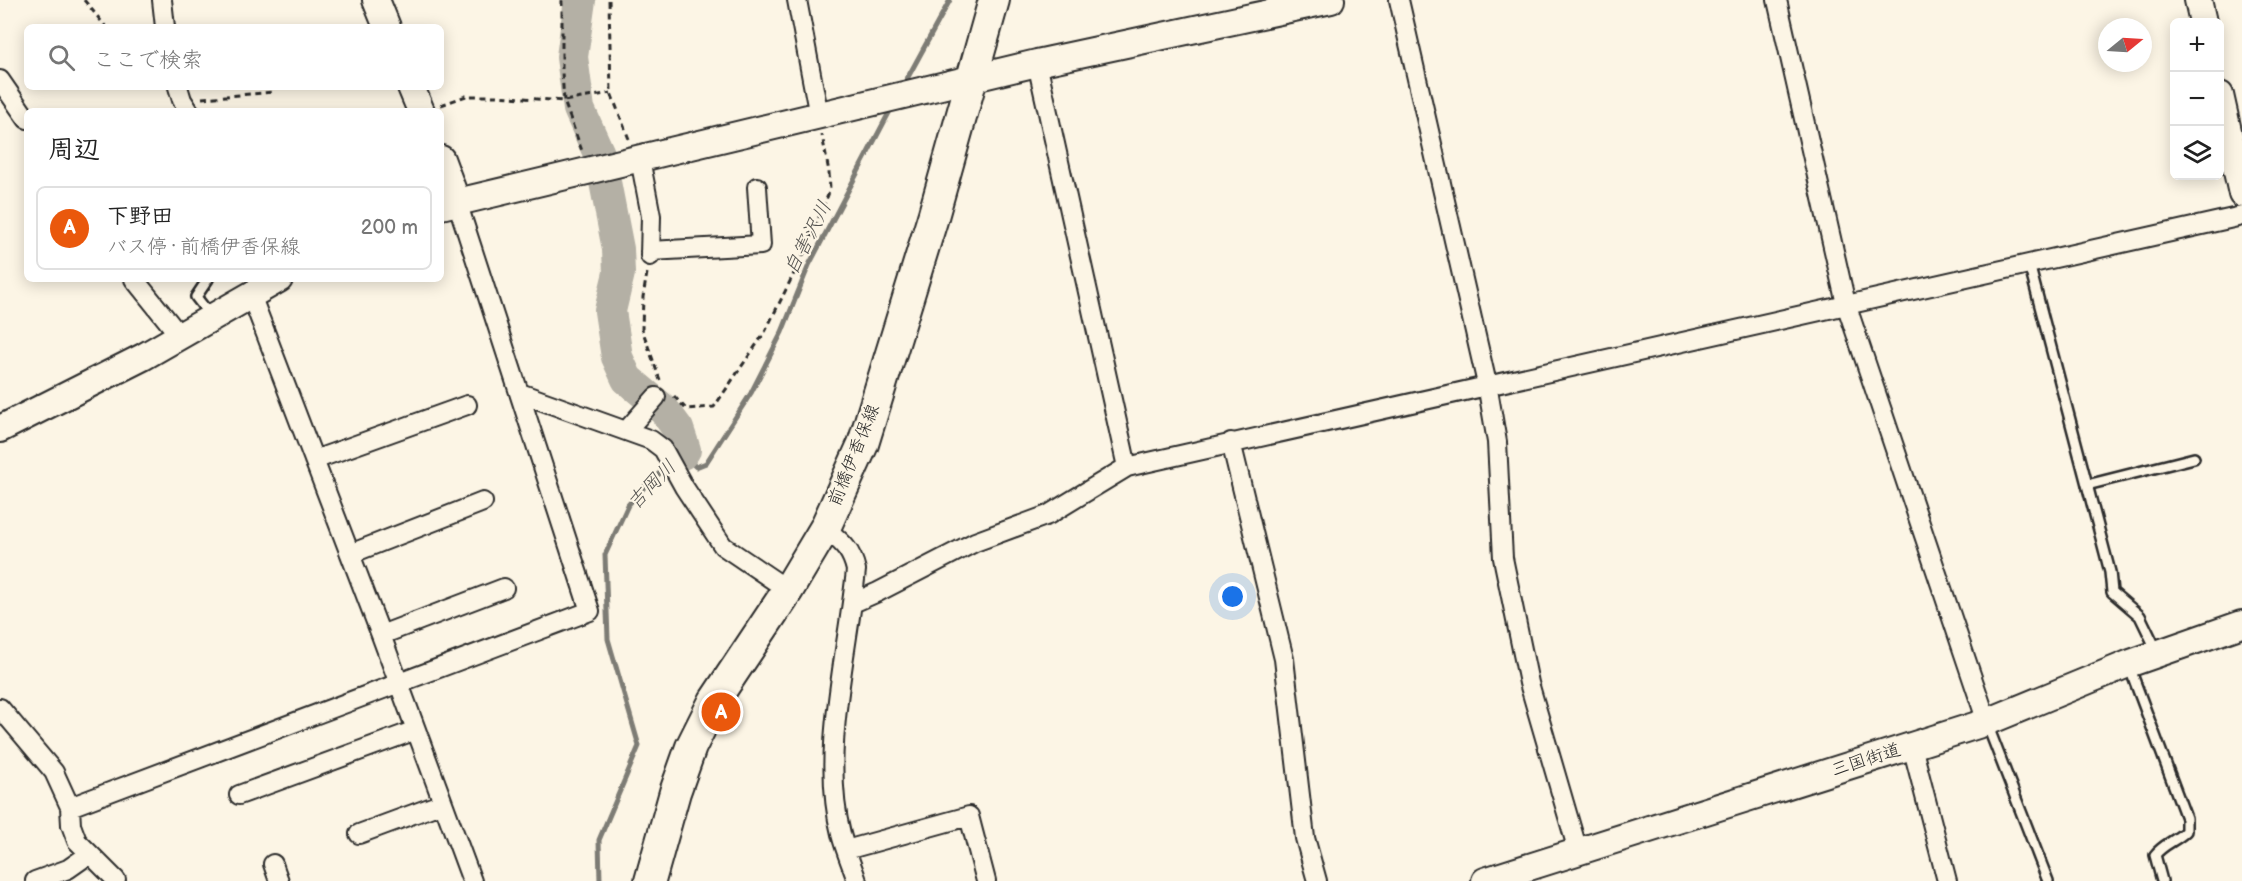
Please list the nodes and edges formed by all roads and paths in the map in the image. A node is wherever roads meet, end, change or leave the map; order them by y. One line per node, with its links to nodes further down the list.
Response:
1 (84, 0): 13 (path)
2 (162, 0): 14 (street)
3 (376, 0): 15 (street)
4 (562, 0): 23 (path)
5 (609, 0): 21 (path)
6 (796, 0): 28 (street)
7 (994, 0): 18 (main road, 前橋伊香保線)
8 (1331, 0): 16 (street)
9 (1400, 0): 45 (street)
10 (1777, 0): 42 (street)
11 (2198, 0): 12 (street)
12 (2202, 18)
13 (104, 24)
14 (165, 24)
15 (386, 24)
16 (1037, 63): 18 (street); 54 (street)
17 (0, 80): 27 (street)
18 (970, 80): 28 (street); 57 (main road, 前橋伊香保線)
19 (413, 90): 24 (street)
20 (275, 92): 22 (path)
21 (611, 93): 23 (path); 29 (path)
22 (183, 99)
23 (564, 101): 25 (path); 30 (path)
24 (427, 108)
25 (431, 108)
26 (2224, 113): 33 (street)
27 (24, 115)
28 (819, 116): 29 (street); 46 (path)
29 (633, 160): 30 (street); 36 (street)
30 (592, 170): 34 (street)
31 (444, 176): 34 (street)
32 (757, 188): 36 (street)
33 (2242, 194)
34 (449, 204): 47 (street)
35 (2242, 216): 37 (street)
36 (650, 253): 46 (path)
37 (2029, 264): 42 (street); 55 (lane)
38 (136, 282): 44 (street)
39 (206, 282): 43 (lane)
40 (274, 282): 41 (street)
41 (251, 295): 43 (street); 53 (street)
42 (1846, 304): 45 (street); 68 (street)
43 (212, 317): 44 (street)
44 (179, 335): 49 (street)
45 (1487, 384): 51 (street); 76 (street)
46 (660, 391): 50 (street)
47 (520, 393): 50 (street); 66 (street)
48 (467, 405): 53 (street)
49 (0, 429)
50 (627, 430): 60 (street)
51 (1231, 442): 54 (street); 84 (street)
52 (2194, 458): 55 (lane)
53 (314, 460): 58 (street)
54 (1127, 467): 61 (street)
55 (2087, 485): 64 (lane)
56 (483, 502): 58 (street)
57 (825, 528): 60 (main road, 前橋伊香保線); 61 (street)
58 (350, 554): 63 (street)
59 (504, 588): 63 (street)
60 (788, 590): 81 (main road, 前橋伊香保線)
61 (853, 603): 75 (street)
62 (2242, 624): 64 (street, 三国街道)
63 (381, 635): 66 (street)
64 (2158, 652): 65 (street, 三国街道)
65 (2128, 664): 68 (street, 三国街道); 88 (lane)
66 (399, 683): 69 (street); 73 (street)
67 (0, 708): 73 (street)
68 (1987, 722): 70 (street, 三国街道); 87 (lane)
69 (416, 730): 71 (street); 72 (street)
70 (1912, 746): 76 (street, 三国街道); 86 (street)
71 (239, 795)
72 (443, 803): 74 (street); 80 (street)
73 (70, 807): 77 (street)
74 (359, 834)
75 (846, 850): 82 (street); 83 (street)
76 (1578, 851): 85 (street, 三国街道)
77 (88, 855): 78 (street); 79 (street)
78 (116, 880)
79 (35, 881)
80 (472, 881)
81 (650, 881)
82 (857, 881)
83 (986, 881)
84 (1317, 881)
85 (1485, 881)
86 (1947, 881)
87 (2048, 881)
88 (2162, 881)

